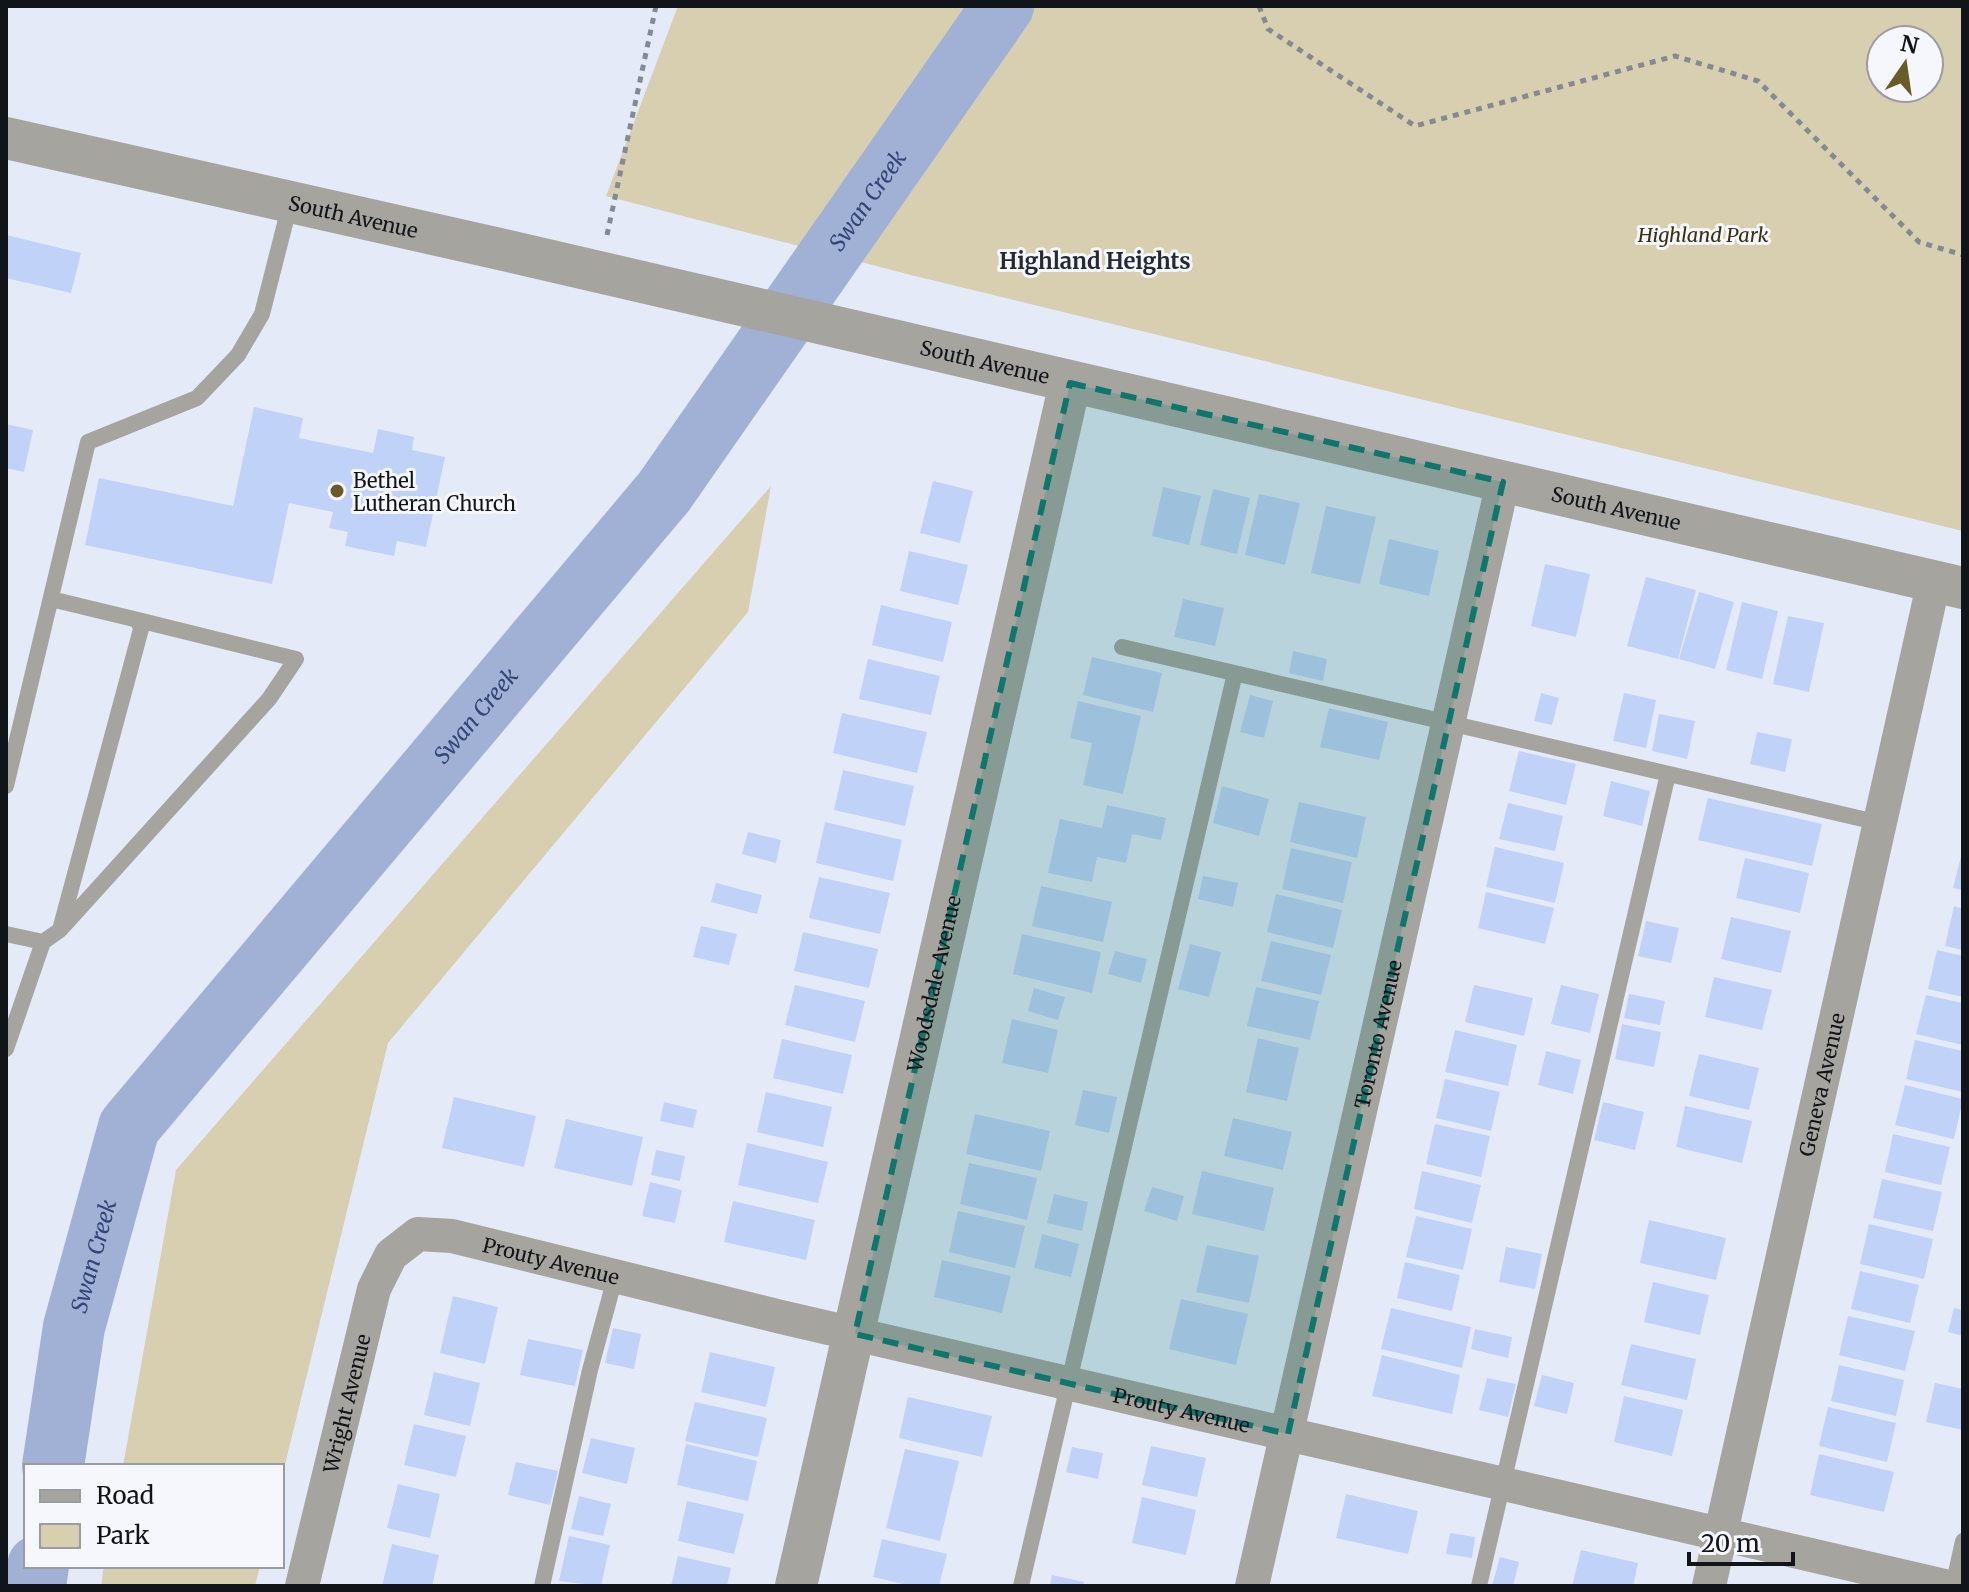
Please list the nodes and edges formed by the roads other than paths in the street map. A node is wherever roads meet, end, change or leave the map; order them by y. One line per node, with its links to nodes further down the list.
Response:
1 (6, 138): 2 (street, South Avenue)
2 (291, 202): 3 (street, South Avenue); 6 (lane)
3 (1070, 383): 4 (street, South Avenue); 20 (street, Woodsdale Avenue)
4 (1503, 482): 5 (street, South Avenue); 10 (street, Toronto Avenue)
5 (1949, 584): 13 (street, Geneva Avenue)
6 (51, 599): 7 (lane); 12 (lane)
7 (139, 624): 14 (lane); 14 (lane)
8 (1122, 647): 9 (lane)
9 (1235, 673): 10 (lane); 21 (lane)
10 (1449, 723): 11 (lane); 22 (street, Toronto Avenue)
11 (1668, 774): 13 (lane); 23 (lane)
12 (6, 786)
13 (1880, 823): 24 (street, Geneva Avenue)
14 (60, 930): 16 (lane)
15 (6, 934): 16 (lane)
16 (43, 942): 17 (lane)
17 (6, 1049)
18 (418, 1234): 19 (street, Prouty Avenue); 26 (street, Wright Avenue)
19 (615, 1278): 20 (street, Prouty Avenue); 27 (lane)
20 (855, 1334): 21 (street, Prouty Avenue); 28 (street, Woodsdale Avenue)
21 (1068, 1383): 22 (street, Prouty Avenue); 29 (lane)
22 (1288, 1434): 23 (street, Prouty Avenue); 30 (street, Toronto Avenue)
23 (1504, 1484): 24 (street, Prouty Avenue); 31 (lane)
24 (1721, 1534): 32 (street, Geneva Avenue); 33 (street, Prouty Avenue)
25 (1963, 1541): 34 (lane)
26 (302, 1586)
27 (542, 1586)
28 (796, 1586)
29 (1021, 1586)
30 (1252, 1586)
31 (1479, 1586)
32 (1709, 1586)
33 (1945, 1586)
34 (1953, 1586)

